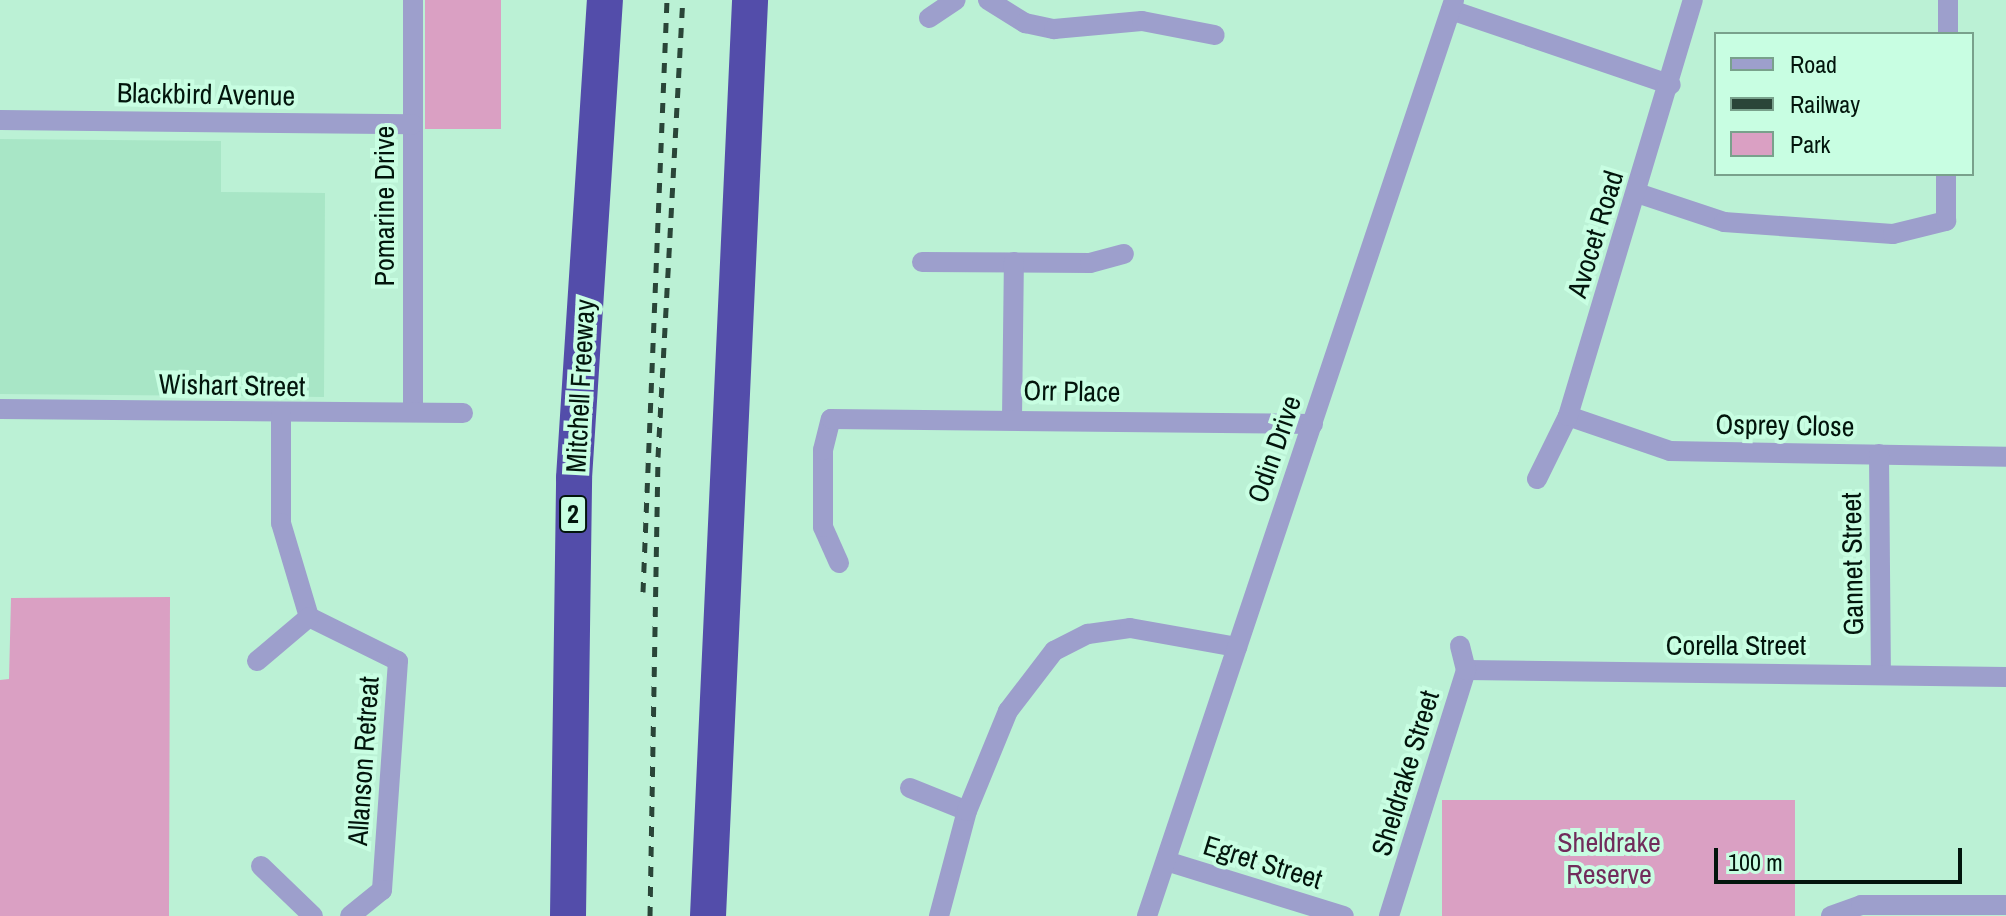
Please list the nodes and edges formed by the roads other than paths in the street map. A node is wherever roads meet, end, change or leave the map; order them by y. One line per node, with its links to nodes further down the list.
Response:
1 (413, 0): 14 (street, Pomarine Drive)
2 (605, 0): 45 (highway, Mitchell Freeway / 2)
3 (750, 0): 46 (highway)
4 (956, 0): 9 (street)
5 (988, 0): 11 (street)
6 (1693, 0): 12 (street, Avocet Road)
7 (1948, 0): 10 (street)
8 (1452, 5): 12 (street); 26 (street, Odin Drive)
9 (929, 18)
10 (1948, 32)
11 (1215, 35)
12 (1671, 85): 16 (street, Avocet Road)
13 (0, 120): 14 (street, Blackbird Avenue)
14 (412, 124): 21 (street, Pomarine Drive)
15 (1946, 176): 16 (street)
16 (1637, 193): 24 (street, Avocet Road)
17 (1124, 254): 19 (street)
18 (922, 262): 19 (street)
19 (1014, 262): 25 (street)
20 (0, 409): 23 (street, Wishart Street)
21 (413, 412): 22 (street, Wishart Street); 23 (street, Wishart Street)
22 (463, 413)
23 (281, 414): 31 (street)
24 (1568, 416): 27 (street, Osprey Close); 29 (street, Avocet Road)
25 (1012, 418): 26 (street, Orr Place); 30 (street, Orr Place)
26 (1313, 424): 33 (street, Odin Drive)
27 (1879, 454): 28 (street, Osprey Close); 36 (street, Gannet Street)
28 (2006, 457)
29 (1537, 479)
30 (839, 563)
31 (309, 617): 34 (street); 44 (street, Allanson Retreat)
32 (1460, 646): 35 (street, Sheldrake Street)
33 (1237, 647): 39 (street); 40 (street, Odin Drive)
34 (257, 661)
35 (1466, 670): 36 (street, Corella Street); 50 (street, Sheldrake Street)
36 (1881, 673): 37 (street, Corella Street)
37 (2006, 677)
38 (910, 788): 39 (street)
39 (967, 811): 47 (street)
40 (1166, 861): 48 (street, Odin Drive); 49 (street, Egret Street)
41 (261, 866): 43 (street)
42 (2006, 905): 51 (street)
43 (313, 916)
44 (350, 916)
45 (568, 916)
46 (711, 916)
47 (939, 916)
48 (1147, 916)
49 (1344, 916)
50 (1389, 916)
51 (1831, 916)

